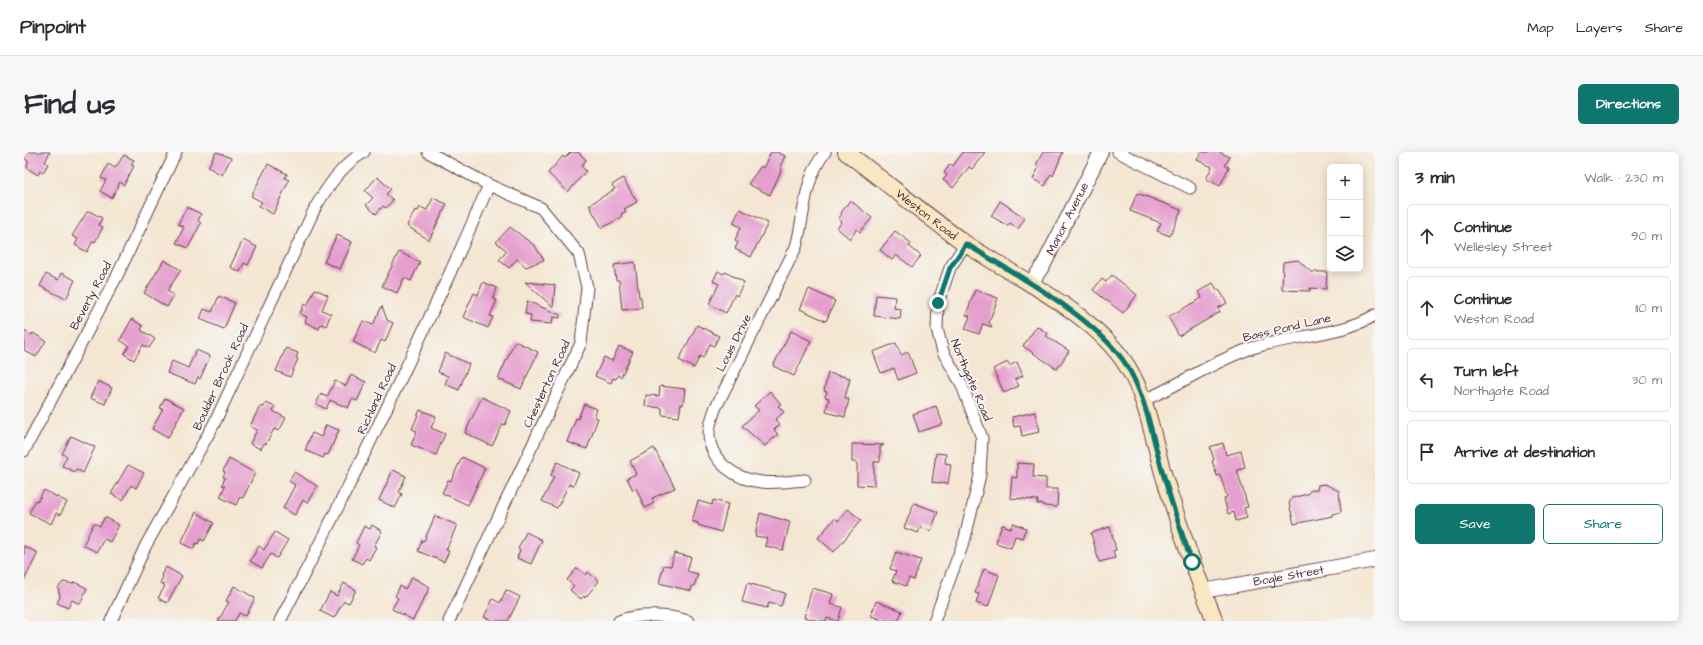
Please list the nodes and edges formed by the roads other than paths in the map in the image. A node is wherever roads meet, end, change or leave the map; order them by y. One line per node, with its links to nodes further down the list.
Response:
1 (176, 152): 14 (street, Beverly Road)
2 (364, 152): 18 (street, Boulder Brook Road)
3 (428, 152): 8 (street, Chesterton Road)
4 (825, 152): 15 (street, Louis Drive)
5 (846, 152): 10 (main road, Weston Road)
6 (1101, 152): 11 (street, Manor Avenue)
7 (1118, 152): 9 (street)
8 (489, 185): 19 (street, Richland Road); 20 (street, Chesterton Road)
9 (1190, 188)
10 (966, 244): 11 (main road, Weston Road); 23 (street, Northgate Road)
11 (1031, 283): 13 (main road, Weston Road)
12 (1375, 315): 13 (street, Bass Pond Lane)
13 (1142, 401): 17 (main road, Weston Road)
14 (24, 451)
15 (805, 480)
16 (1375, 560): 17 (street, Bogle Street)
17 (1203, 591): 24 (main road, Weston Road)
18 (111, 621)
19 (280, 621)
20 (449, 621)
21 (619, 621): 22 (street)
22 (688, 621)
23 (934, 621)
24 (1215, 621)

